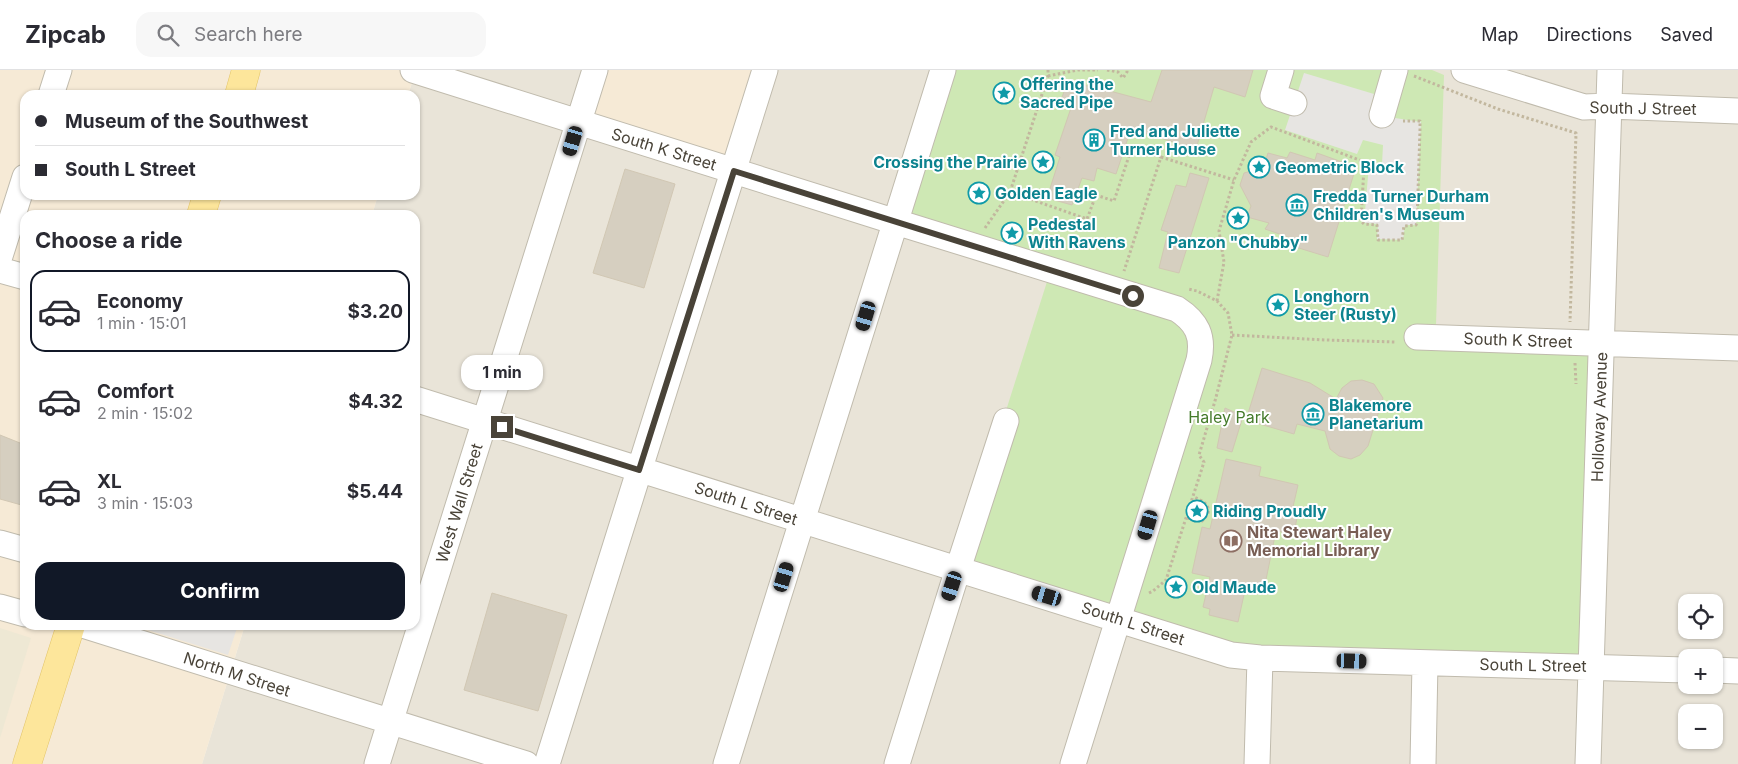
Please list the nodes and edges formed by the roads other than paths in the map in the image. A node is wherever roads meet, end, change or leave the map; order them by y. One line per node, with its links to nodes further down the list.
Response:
1 (59, 70): 11 (street)
2 (246, 70): 12 (main road)
3 (413, 70): 17 (street, South K Street)
4 (595, 70): 17 (street, West Wall Street)
5 (765, 70): 18 (street)
6 (943, 70): 20 (street)
7 (1280, 70): 13 (street)
8 (1464, 70): 14 (street, South J Street)
9 (1610, 70): 14 (street, Holloway Avenue)
10 (1395, 72): 16 (street)
11 (53, 90)
12 (240, 90)
13 (1294, 103)
14 (1609, 106): 15 (street, South J Street); 25 (street, Holloway Avenue)
15 (1738, 111)
16 (1390, 117)
17 (578, 122): 18 (street, South K Street); 28 (street, West Wall Street)
18 (734, 171): 20 (street, South K Street); 30 (street)
19 (20, 193): 21 (street)
20 (896, 222): 31 (street); 37 (street, South K Street)
21 (0, 256)
22 (0, 270): 23 (street)
23 (20, 276)
24 (1417, 337): 25 (street, South K Street)
25 (1602, 343): 26 (street, South K Street); 44 (street, Holloway Avenue)
26 (1738, 348)
27 (420, 401): 28 (street, South L Street)
28 (485, 421): 30 (street, South L Street); 38 (street, West Wall Street)
29 (1006, 421): 34 (street)
30 (639, 470): 31 (street, South L Street); 52 (street)
31 (802, 521): 34 (street, South L Street); 53 (street)
32 (0, 543): 33 (street)
33 (20, 549)
34 (958, 569): 37 (street, South L Street); 54 (street)
35 (0, 607): 36 (street)
36 (20, 613)
37 (1118, 618): 42 (street, South L Street); 55 (street)
38 (420, 629)
39 (70, 630): 49 (main road)
40 (84, 630): 48 (street, North M Street)
41 (420, 630): 48 (street, West Wall Street)
42 (1260, 658): 43 (street, South L Street); 56 (street)
43 (1426, 663): 44 (street, South L Street); 57 (street)
44 (1592, 667): 45 (street, South L Street); 58 (street, Holloway Avenue)
45 (1678, 670)
46 (1723, 670): 47 (street)
47 (1738, 671)
48 (391, 722): 50 (street, West Wall Street); 51 (street, North M Street)
49 (26, 764)
50 (378, 764)
51 (526, 764)
52 (547, 764)
53 (726, 764)
54 (897, 764)
55 (1073, 764)
56 (1257, 764)
57 (1422, 764)
58 (1588, 764)

